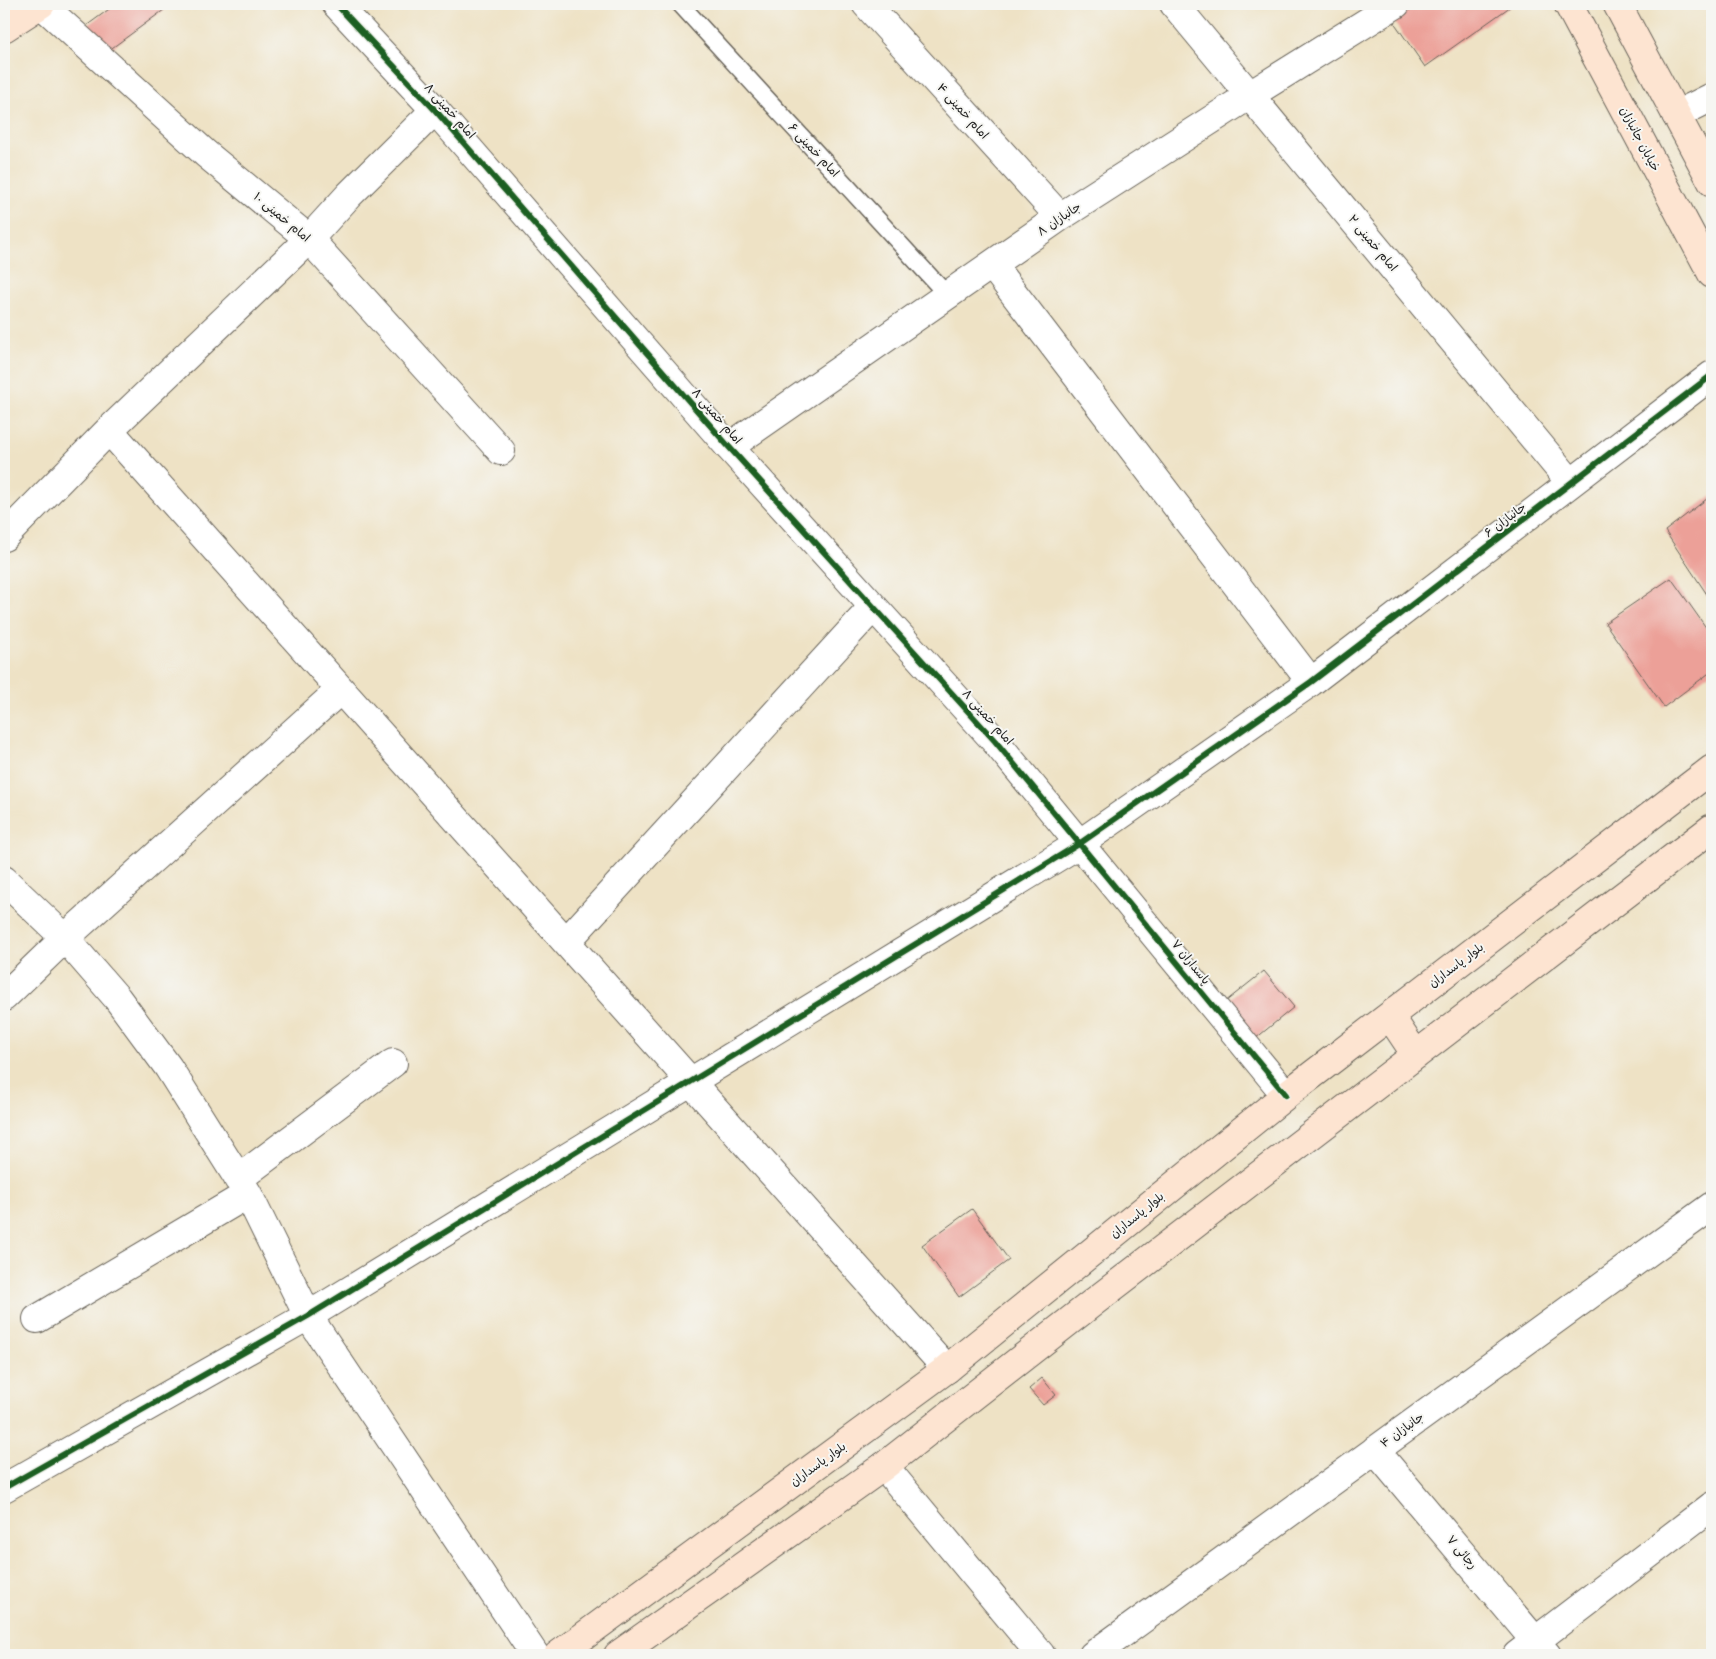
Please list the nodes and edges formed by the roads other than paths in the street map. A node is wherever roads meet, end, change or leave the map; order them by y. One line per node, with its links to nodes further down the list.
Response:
1 (41, 4): 9 (main road); 16 (street, امام خمینی ۱۰)
2 (336, 4): 12 (street, امام خمینی ۸)
3 (680, 4): 19 (lane, امام خمینی ۶)
4 (866, 4): 15 (street, امام خمینی ۴)
5 (1174, 4): 10 (street, امام خمینی ۲)
6 (1396, 4): 10 (street, جانبازان ۸)
7 (1568, 4): 18 (main road, خیابان جانبازان)
8 (1617, 4): 13 (main road)
9 (4, 28)
10 (1250, 94): 15 (street, جانبازان ۸); 24 (street, امام خمینی ۲)
11 (1712, 97): 13 (street)
12 (435, 110): 16 (street); 22 (street, امام خمینی ۸)
13 (1676, 115): 14 (main road)
14 (1712, 182)
15 (1060, 218): 17 (street, جانبازان ۸)
16 (309, 238): 21 (street); 23 (street, امام خمینی ۱۰)
17 (992, 265): 19 (street, جانبازان ۸); 27 (street)
18 (1712, 274)
19 (948, 296): 22 (street, جانبازان ۸)
20 (1712, 375): 24 (street, جانبازان ۶)
21 (109, 430): 25 (street); 28 (street)
22 (729, 447): 26 (street, امام خمینی ۸)
23 (501, 451)
24 (1571, 483): 27 (street, جانبازان ۶)
25 (4, 537)
26 (873, 607): 31 (street, امام خمینی ۸); 34 (street)
27 (1311, 682): 31 (street, جانبازان ۶)
28 (340, 690): 33 (street); 34 (street)
29 (1712, 769): 36 (main road, بلوار پاسداران)
30 (1712, 828): 37 (main road)
31 (1079, 844): 39 (street, جانبازان ۶); 40 (street, پاسداران ۷)
32 (4, 880): 33 (street)
33 (65, 938): 35 (street); 41 (street)
34 (566, 942): 39 (street)
35 (4, 998)
36 (1390, 1016): 37 (main road); 40 (main road, بلوار پاسداران)
37 (1416, 1055): 47 (main road)
38 (393, 1063): 41 (street)
39 (691, 1082): 43 (street, جانبازان ۶); 45 (street)
40 (1286, 1095): 45 (main road, بلوار پاسداران)
41 (243, 1187): 43 (street); 44 (street)
42 (1712, 1206): 46 (street, جانبازان ۴)
43 (308, 1316): 48 (street, جانبازان ۶); 51 (street)
44 (37, 1319)
45 (947, 1370): 52 (main road, بلوار پاسداران)
46 (1375, 1450): 50 (street, رجائی ۷); 55 (street, جانبازان ۴)
47 (884, 1466): 53 (main road); 54 (street)
48 (4, 1488)
49 (1712, 1506): 50 (street)
50 (1533, 1650)
51 (535, 1655)
52 (558, 1655)
53 (618, 1655)
54 (1041, 1655)
55 (1093, 1655)

